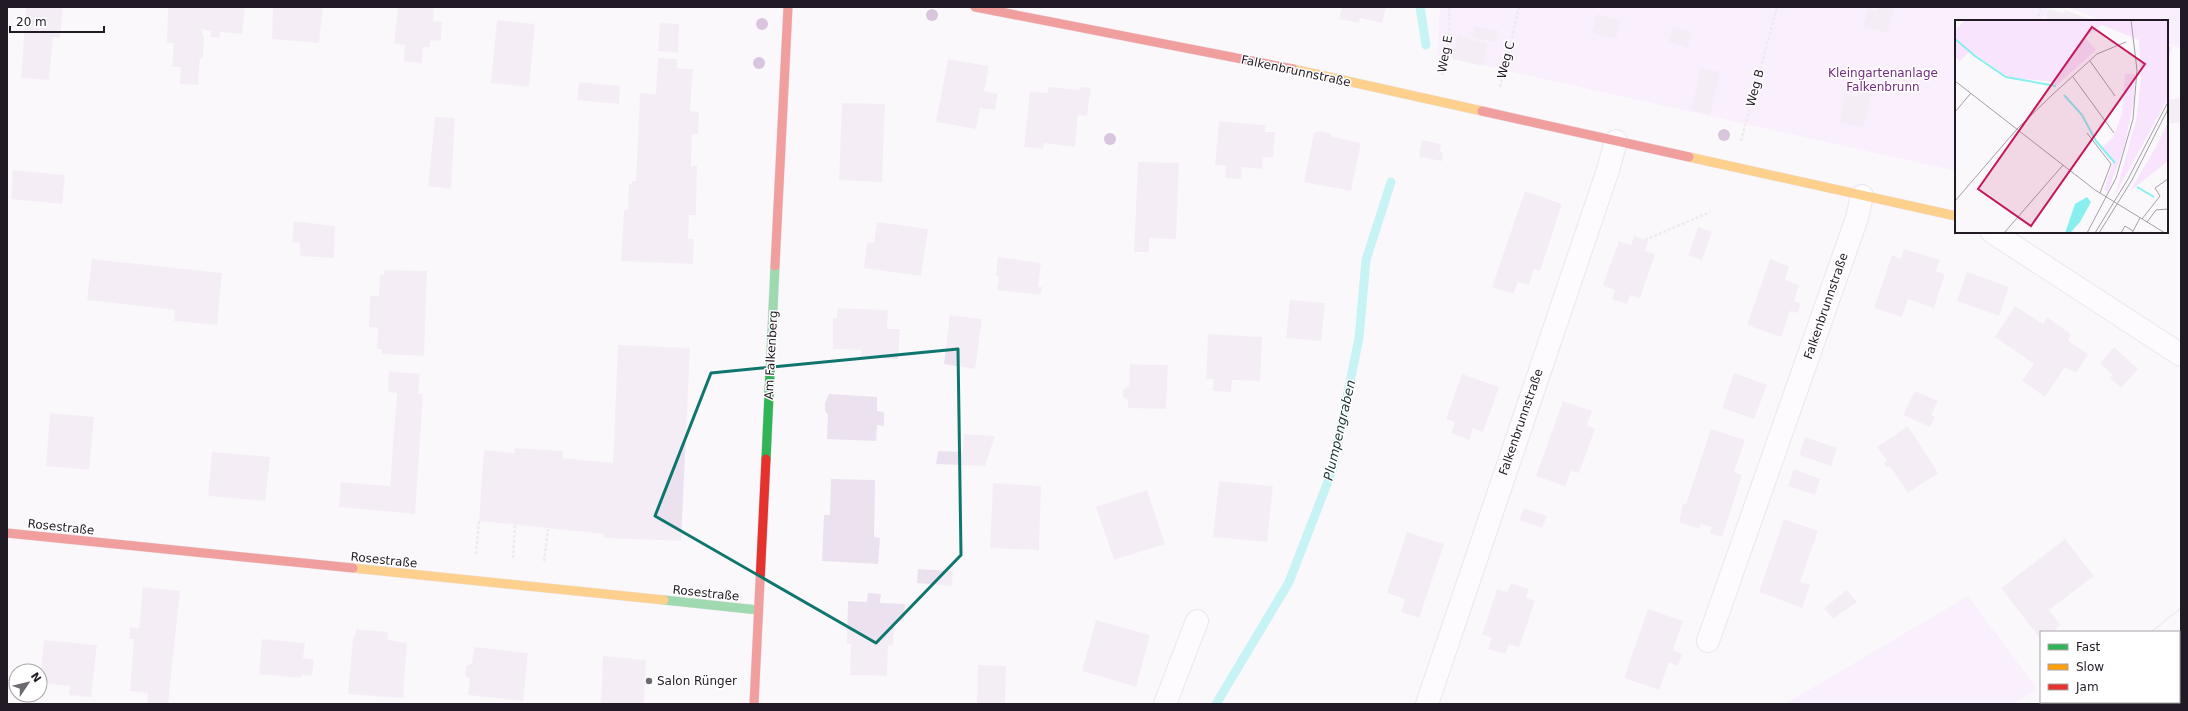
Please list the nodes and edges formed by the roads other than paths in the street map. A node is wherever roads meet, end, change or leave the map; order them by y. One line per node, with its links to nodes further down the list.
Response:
1 (788, 7): 9 (street, Am Falkenberg)
2 (975, 7): 3 (street, Falkenbrunnstraße)
3 (1616, 141): 4 (street, Falkenbrunnstraße); 14 (street, Falkenbrunnstraße)
4 (1862, 196): 5 (street, Falkenbrunnstraße); 11 (street, Falkenbrunnstraße)
5 (1955, 216)
6 (1994, 233): 7 (street)
7 (2181, 355)
8 (7, 533): 9 (street, Rosestraße)
9 (758, 610): 12 (street, Am Falkenberg)
10 (1198, 621): 13 (street)
11 (1708, 641)
12 (754, 704)
13 (1165, 704)
14 (1427, 704)

